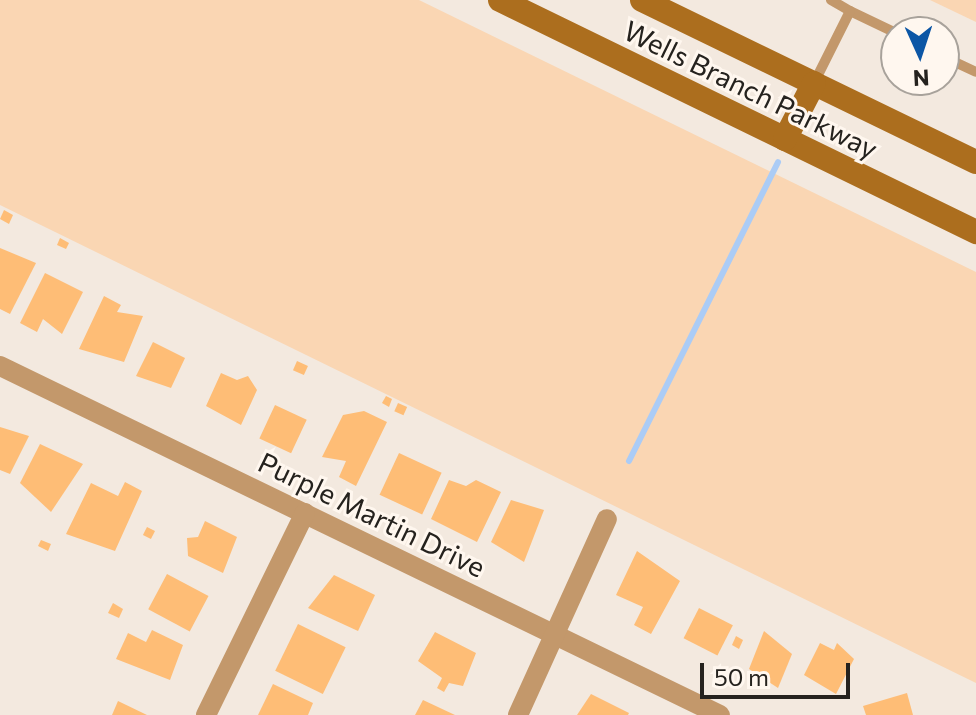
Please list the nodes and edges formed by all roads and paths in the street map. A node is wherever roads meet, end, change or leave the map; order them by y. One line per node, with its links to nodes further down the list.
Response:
1 (500, 0): 7 (street, Wells Branch Parkway)
2 (642, 0): 6 (street, Wells Branch Parkway)
3 (831, 0): 4 (lane)
4 (850, 11): 5 (lane); 6 (lane)
5 (880, 25)
6 (814, 83): 7 (street); 8 (street, Wells Branch Parkway)
7 (785, 139): 9 (street, Wells Branch Parkway)
8 (976, 162)
9 (976, 232)
10 (0, 366): 11 (street, Purple Martin Drive)
11 (305, 513): 13 (street, Purple Martin Drive); 14 (street)
12 (607, 519): 13 (street)
13 (558, 635): 15 (street); 16 (street, Purple Martin Drive)
14 (206, 715)
15 (518, 715)
16 (720, 715)

